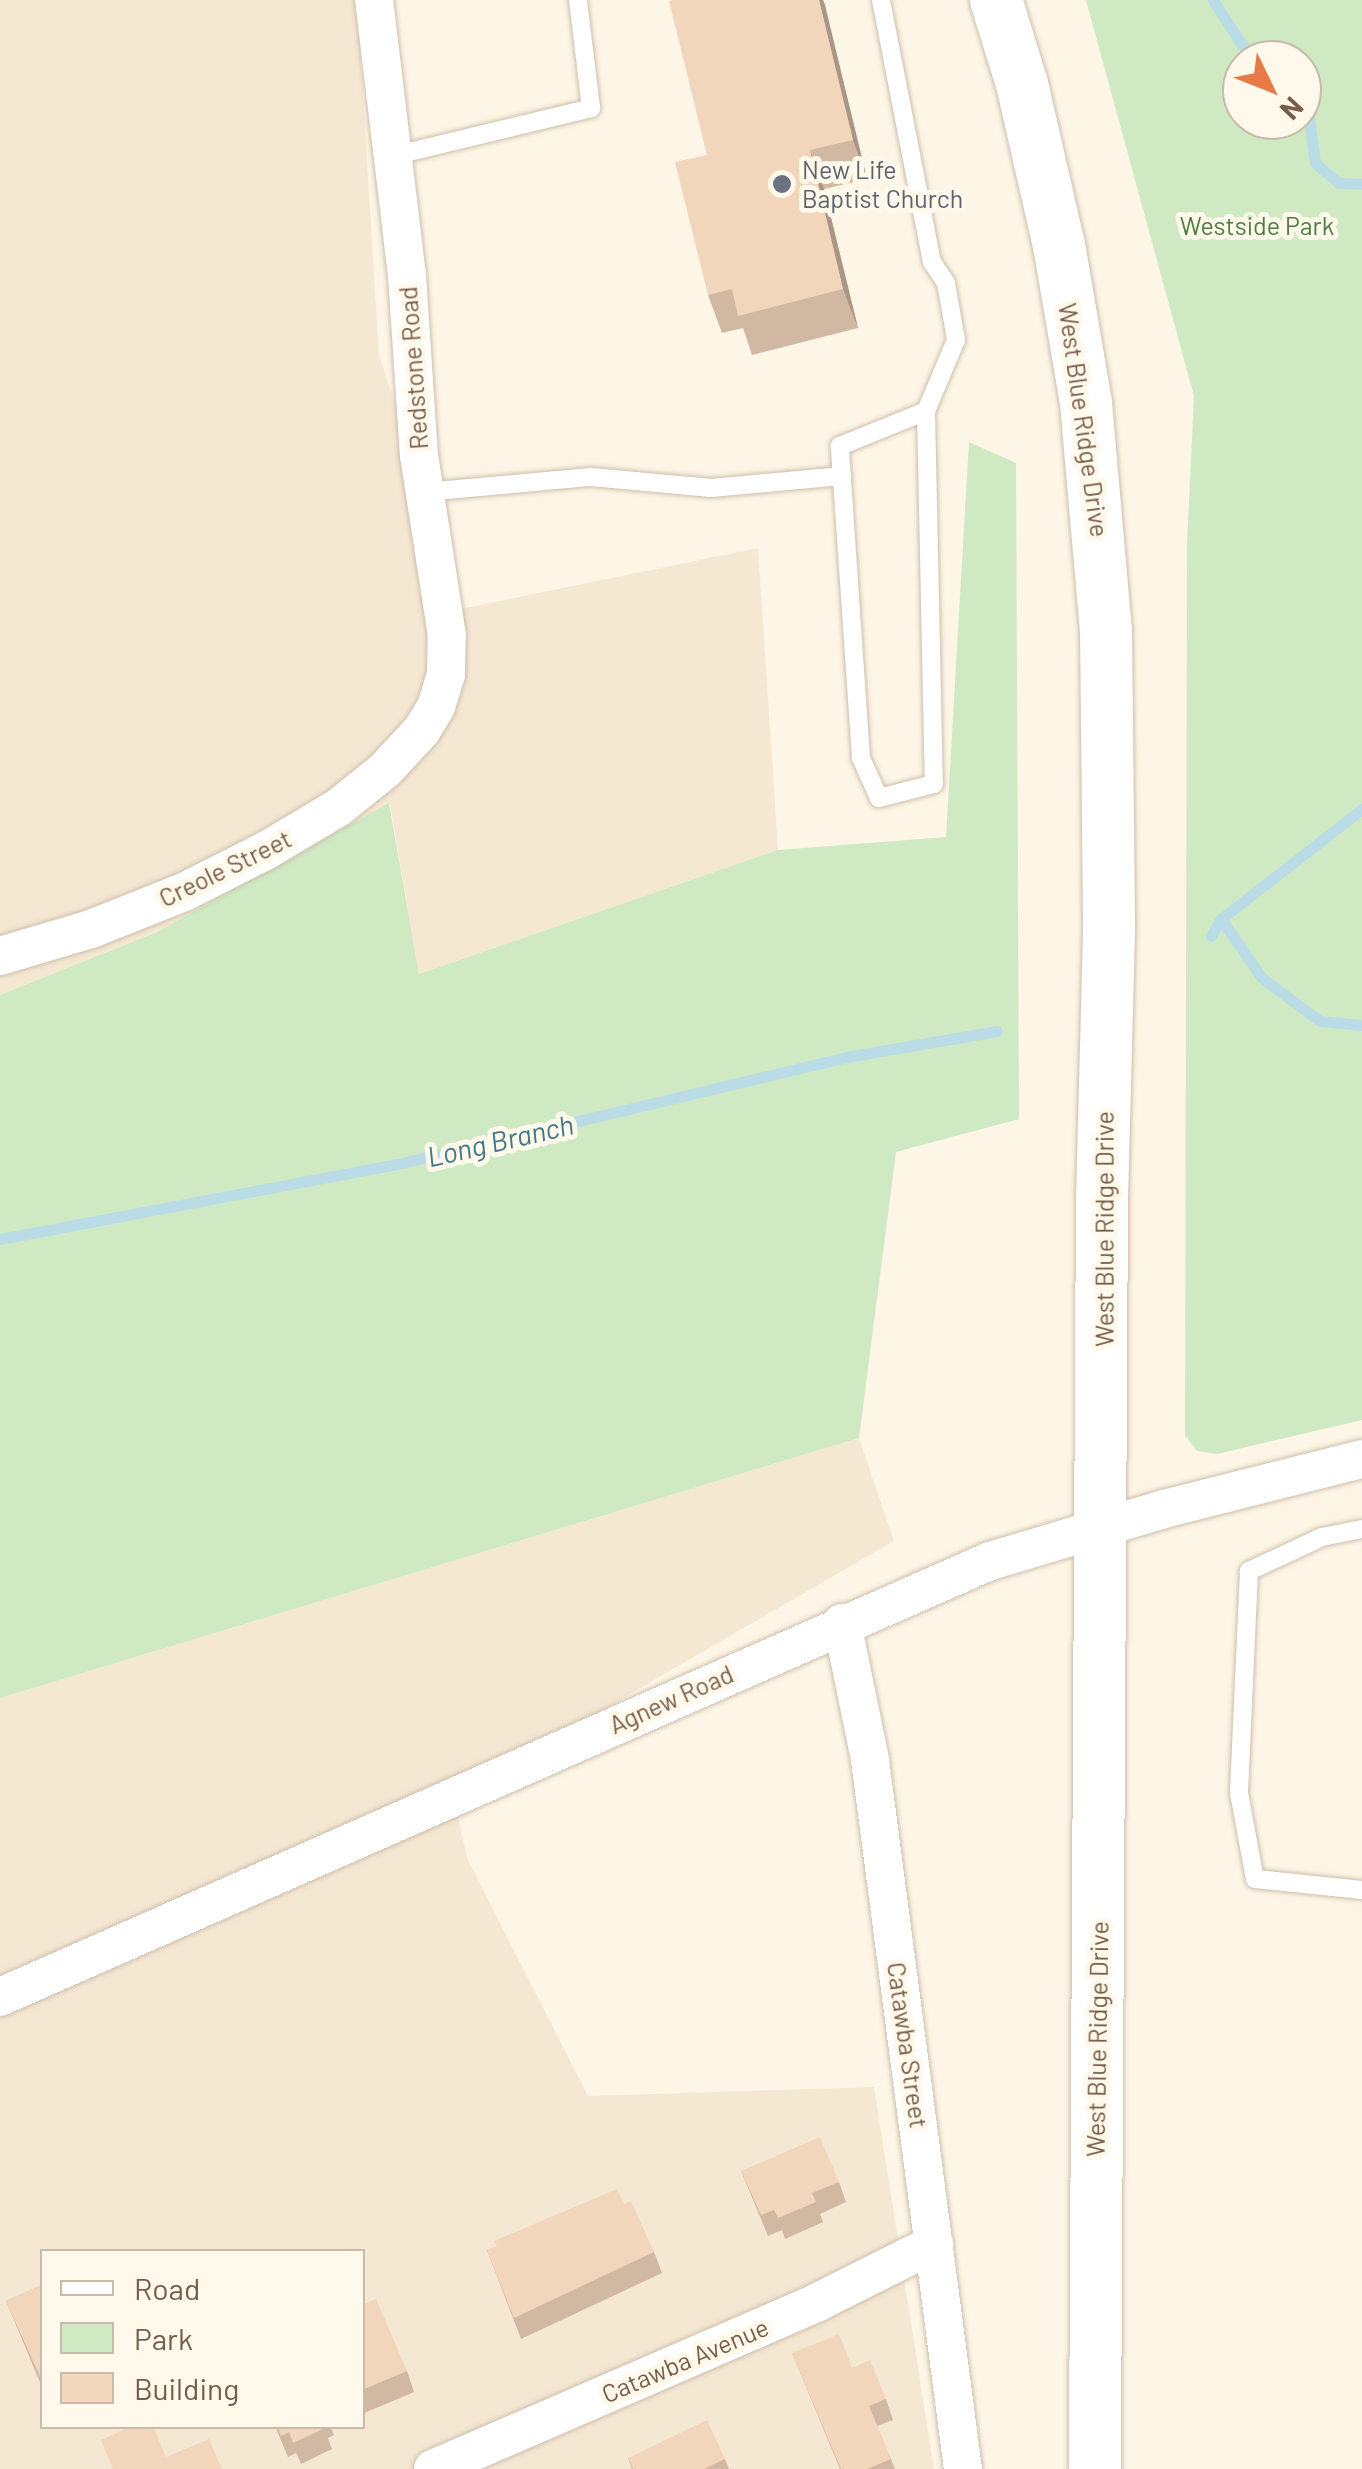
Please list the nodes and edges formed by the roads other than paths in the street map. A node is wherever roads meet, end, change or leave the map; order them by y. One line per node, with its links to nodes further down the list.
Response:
1 (374, 0): 5 (street, Redstone Road)
2 (578, 0): 5 (lane)
3 (881, 0): 6 (lane)
4 (996, 0): 12 (main road, West Blue Ridge Drive)
5 (393, 156): 8 (street, Redstone Road)
6 (926, 411): 7 (lane); 7 (lane)
7 (842, 476): 8 (lane)
8 (425, 492): 9 (street, Redstone Road)
9 (422, 730): 10 (street, Creole Street)
10 (0, 956)
11 (1362, 1459): 12 (street, Agnew Road)
12 (1102, 1527): 14 (street, Agnew Road); 20 (main road, West Blue Ridge Drive)
13 (1362, 1529): 15 (lane)
14 (842, 1623): 16 (street, Agnew Road); 17 (street, Catawba Street)
15 (1362, 1890)
16 (0, 1997)
17 (934, 2244): 18 (street, Catawba Avenue); 19 (street, Catawba Street)
18 (433, 2469)
19 (963, 2469)
20 (1095, 2469)

